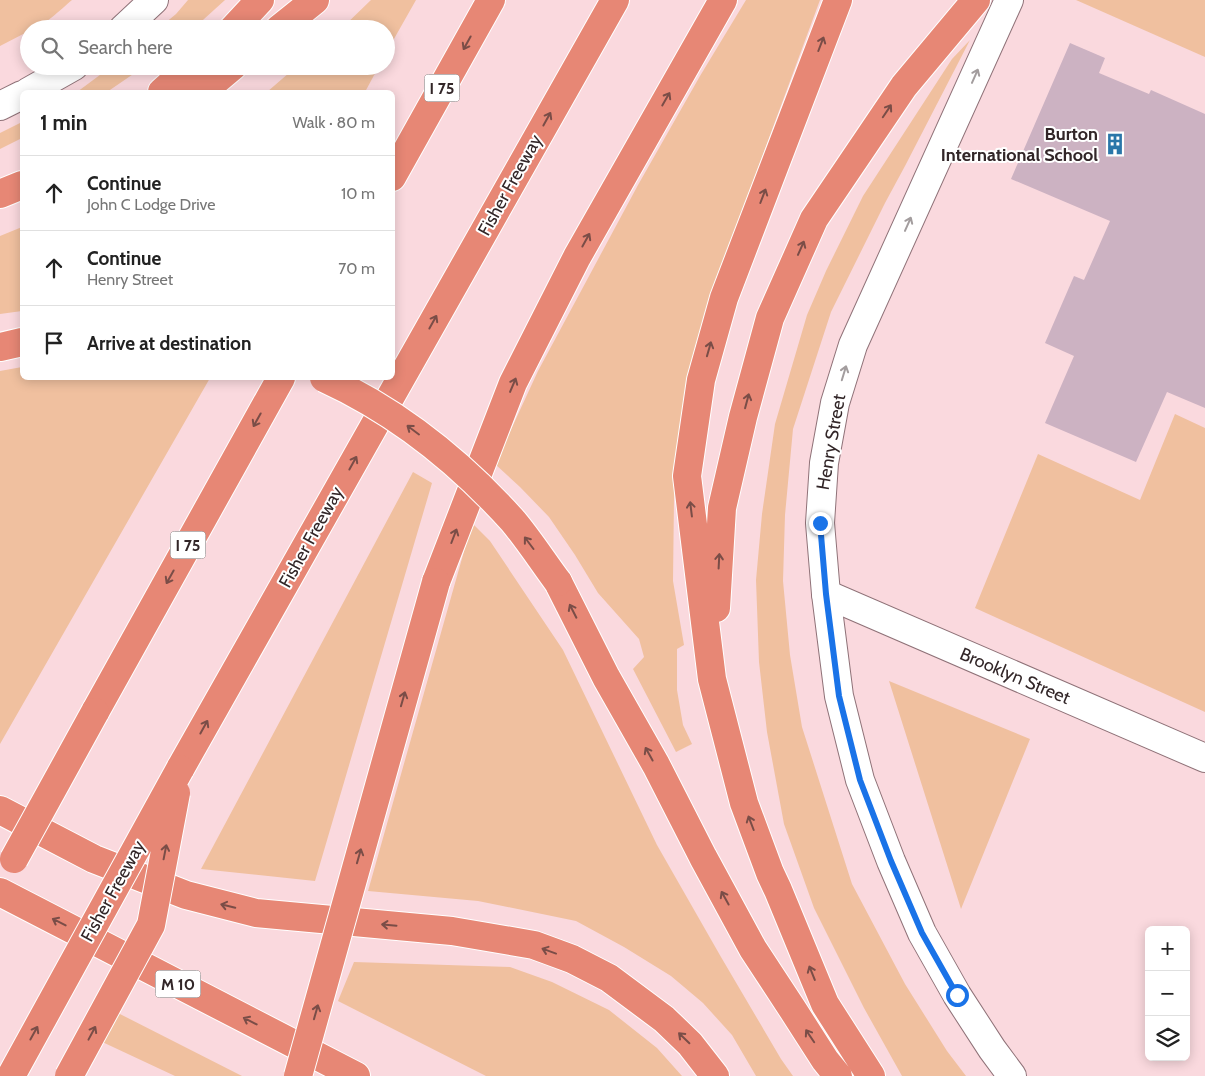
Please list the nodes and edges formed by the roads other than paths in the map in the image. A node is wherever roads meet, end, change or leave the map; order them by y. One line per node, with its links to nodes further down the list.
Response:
1 (154, 0): 10 (street)
2 (260, 0): 11 (highway)
3 (314, 0): 12 (highway)
4 (491, 0): 21 (highway, I 75, one-way to 21)
5 (615, 0): 31 (highway, Fisher Freeway, one-way to 5)
6 (723, 0): 37 (highway, one-way to 6, bridge)
7 (838, 0): 29 (highway, one-way to 7)
8 (976, 0): 29 (highway, one-way to 8)
9 (1009, 0): 28 (street, Henry Street, one-way to 9)
10 (133, 20)
11 (241, 20)
12 (290, 20)
13 (58, 75): 16 (street)
14 (181, 75): 17 (highway)
15 (222, 75): 18 (highway)
16 (32, 90)
17 (164, 90)
18 (199, 90)
19 (20, 96): 20 (street)
20 (0, 106)
21 (395, 172)
22 (20, 186): 23 (highway)
23 (0, 194)
24 (20, 342): 25 (highway)
25 (0, 347)
26 (280, 380): 33 (highway, I 75, one-way to 33, bridge)
27 (329, 380): 40 (highway, one-way to 27, bridge)
28 (826, 594): 30 (street, Brooklyn Street); 42 (street, Henry Street)
29 (712, 679): 41 (highway, one-way to 29)
30 (1205, 758)
31 (180, 769): 35 (highway, Fisher Freeway, one-way to 31, bridge); 36 (highway, one-way to 31, bridge)
32 (0, 810): 39 (highway, one-way to 32)
33 (0, 883)
34 (0, 892): 38 (highway, M 10, one-way to 34)
35 (11, 1076)
36 (69, 1076)
37 (298, 1076)
38 (356, 1076)
39 (715, 1076)
40 (838, 1076)
41 (871, 1076)
42 (1012, 1076)

